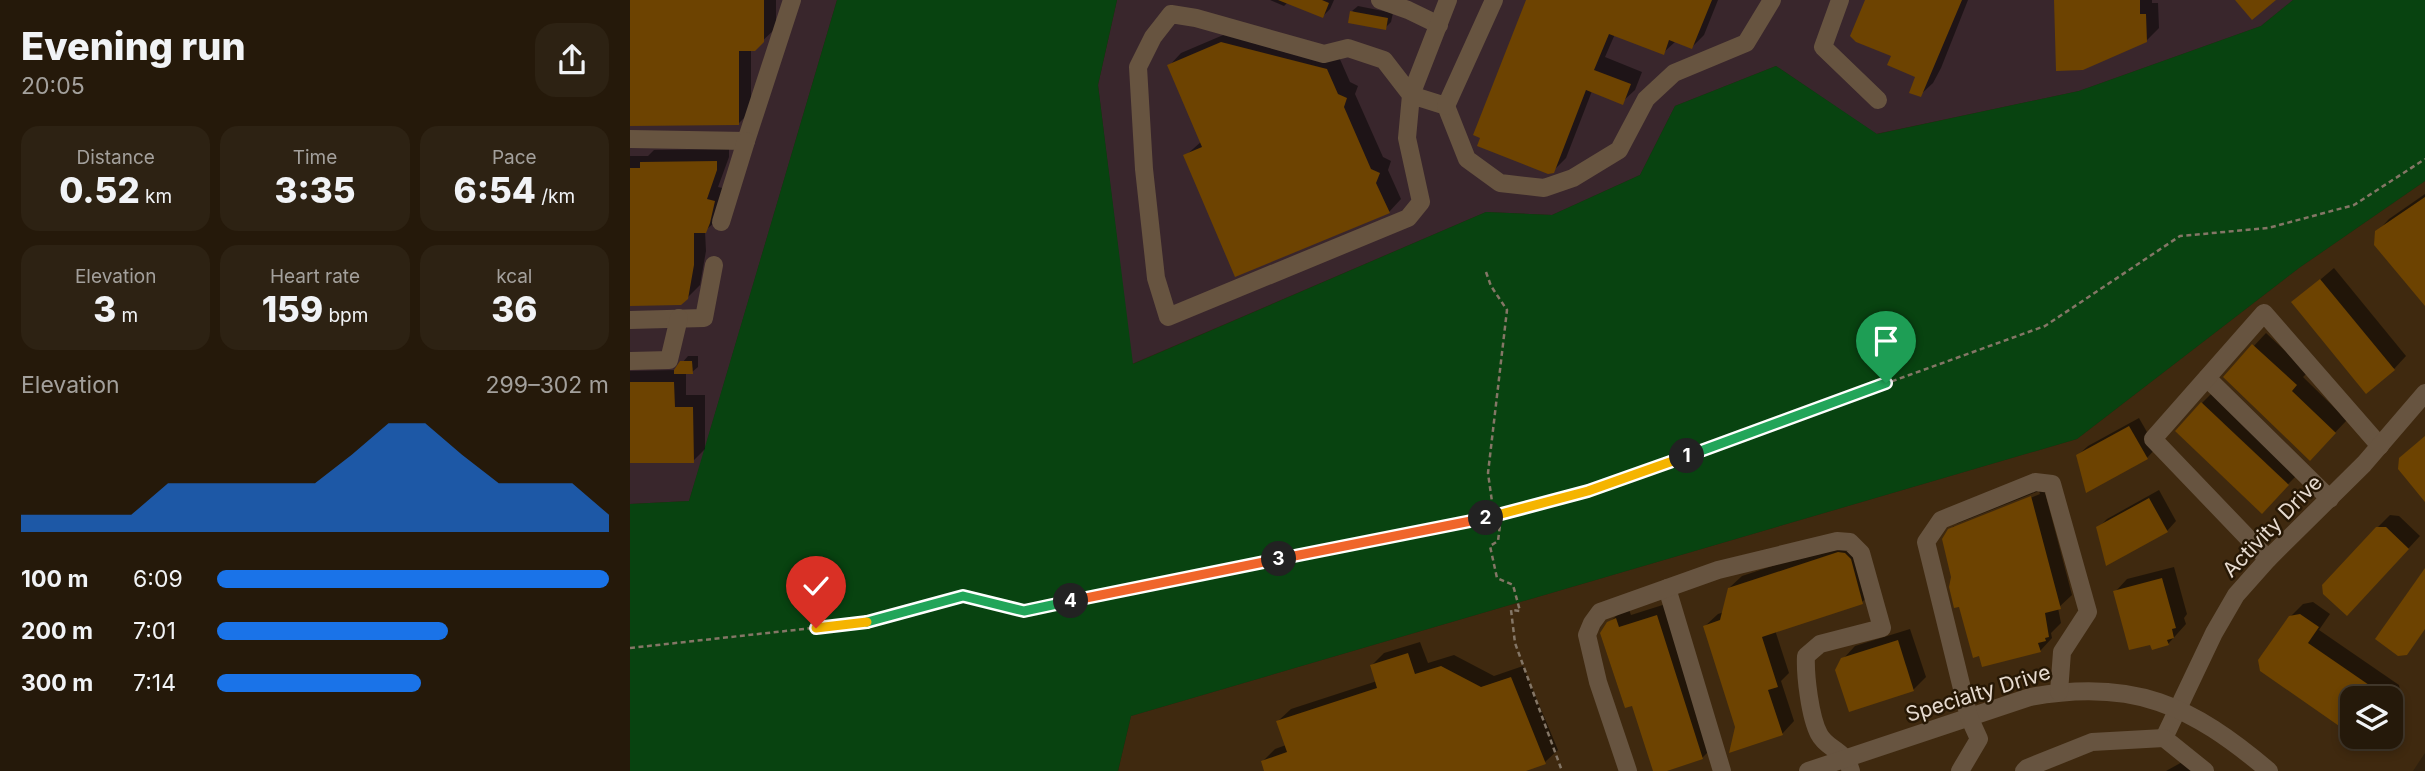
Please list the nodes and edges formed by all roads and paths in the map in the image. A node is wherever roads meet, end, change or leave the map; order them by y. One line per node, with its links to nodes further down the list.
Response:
1 (792, 0): 12 (street)
2 (1380, 0): 7 (street)
3 (1448, 0): 7 (street)
4 (1494, 0): 10 (street)
5 (1772, 0): 10 (street)
6 (1840, 0): 9 (street)
7 (1438, 25): 8 (street)
8 (1411, 95): 8 (street); 10 (street)
9 (1878, 100)
10 (1446, 106)
11 (630, 139): 12 (street)
12 (746, 141): 14 (street)
13 (2425, 159): 24 (path)
14 (720, 222)
15 (714, 265): 17 (street)
16 (1486, 272): 24 (path)
17 (679, 318): 18 (street); 19 (street)
18 (630, 320)
19 (630, 361)
20 (2207, 378): 22 (street); 23 (street); 25 (street)
21 (2425, 393): 22 (street, Activity Drive)
22 (2380, 446): 23 (street, Activity Drive)
23 (2330, 499): 25 (street, Activity Drive)
24 (1494, 516): 27 (path); 33 (path)
25 (2268, 559): 29 (street, Activity Drive)
26 (1667, 588): 32 (street); 34 (street); 35 (street)
27 (630, 648)
28 (2059, 692): 29 (street, Specialty Drive); 30 (street, Specialty Drive); 30 (street)
29 (2179, 709): 31 (street, Activity Drive); 40 (street, Specialty Drive)
30 (1969, 717): 32 (street, Specialty Drive); 37 (street)
31 (2164, 738): 38 (street); 39 (street)
32 (1849, 765): 36 (street, Specialty Drive)
33 (1562, 771)
34 (1628, 771)
35 (1722, 771)
36 (1808, 771)
37 (1959, 771)
38 (2024, 771)
39 (2206, 771)
40 (2269, 771)

